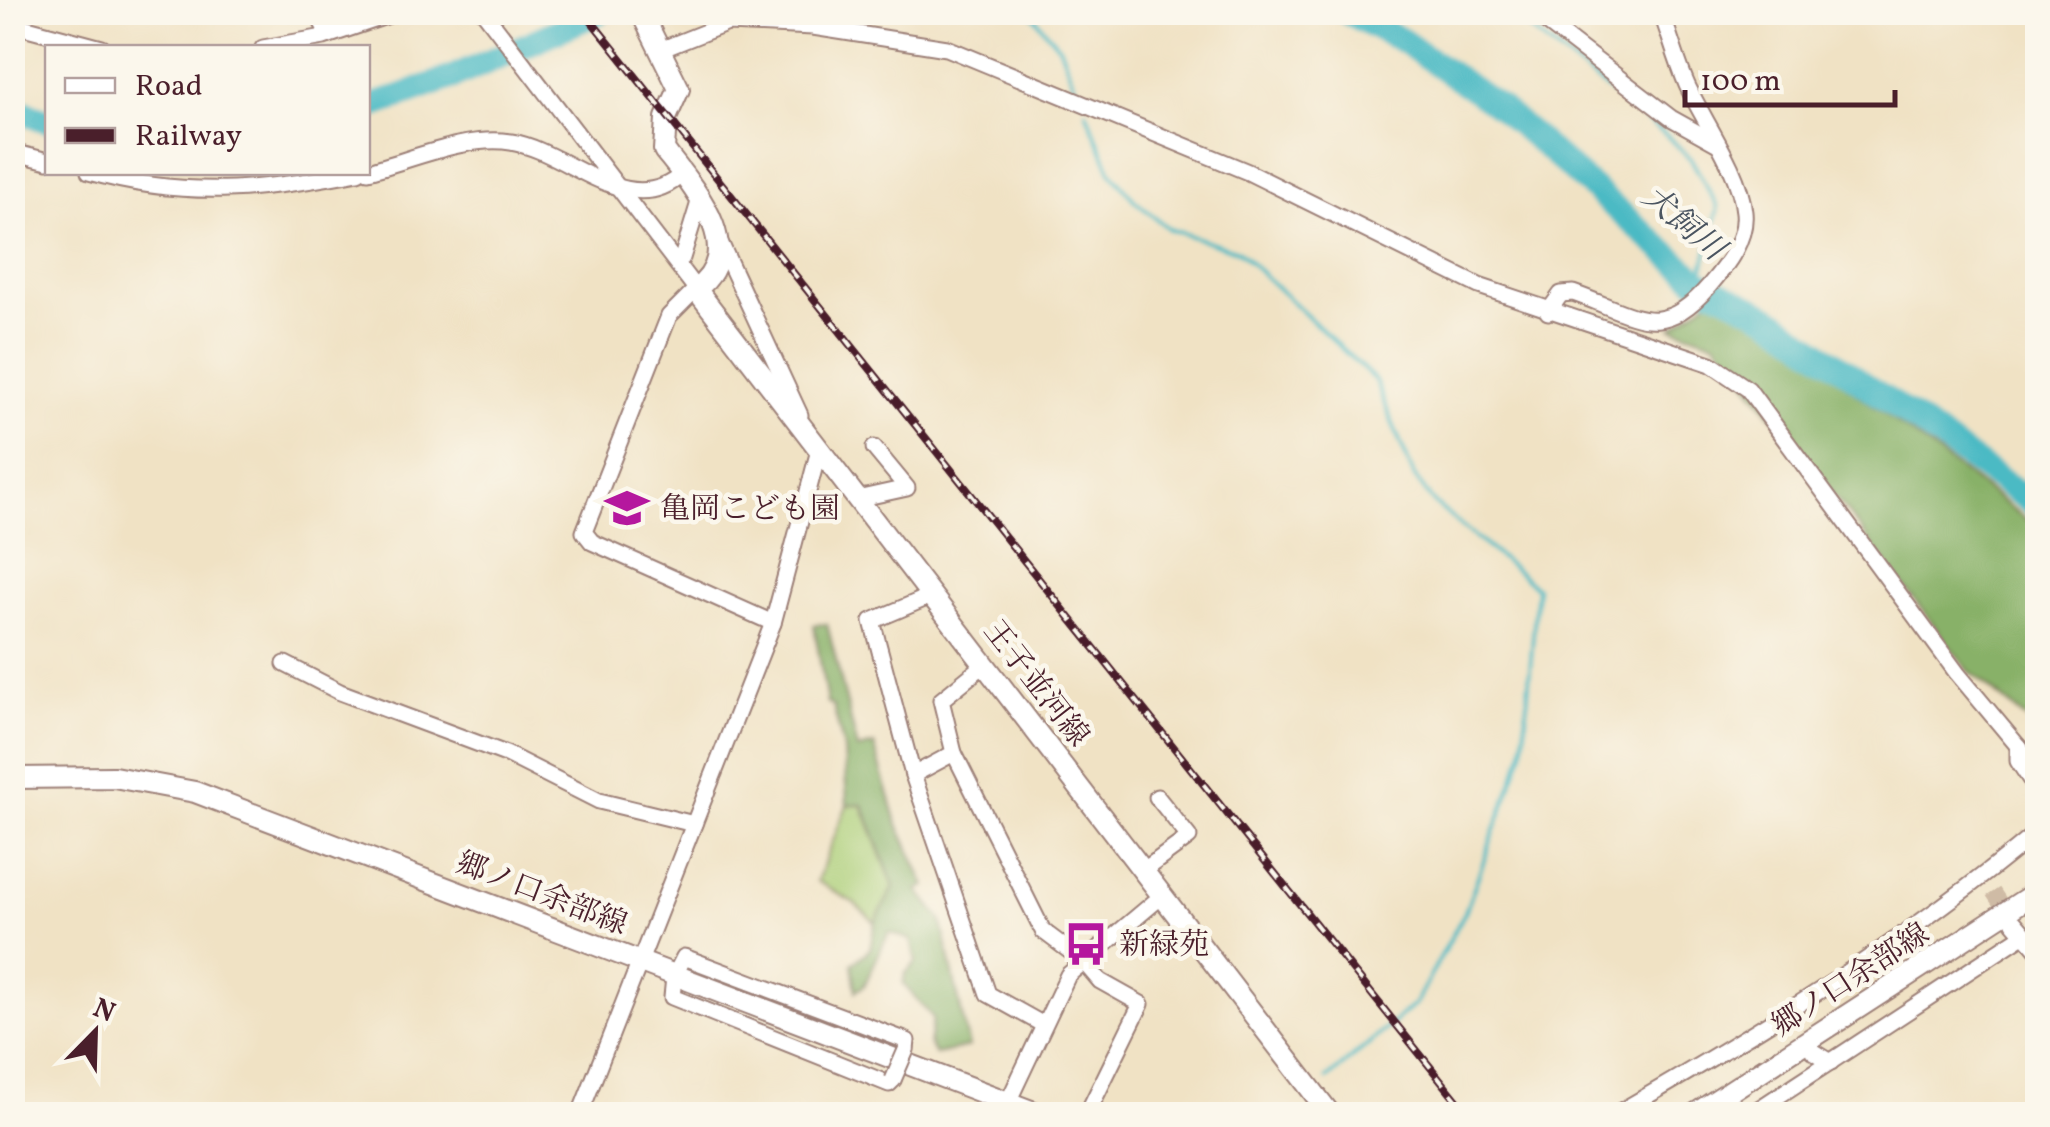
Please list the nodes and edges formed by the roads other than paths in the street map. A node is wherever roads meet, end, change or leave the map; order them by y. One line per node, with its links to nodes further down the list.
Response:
1 (316, 12): 8 (street)
2 (398, 12): 8 (street)
3 (641, 12): 11 (main road)
4 (1533, 12): 12 (street)
5 (1661, 12): 12 (street)
6 (488, 18): 22 (street)
7 (12, 24): 9 (street)
8 (329, 35): 10 (street)
9 (91, 45)
10 (277, 45)
11 (658, 46): 16 (main road); 23 (street)
12 (1719, 145): 23 (street)
13 (12, 152): 14 (street)
14 (45, 161)
15 (370, 170): 16 (street)
16 (682, 174): 19 (main road)
17 (99, 175): 18 (street)
18 (342, 175)
19 (700, 199): 20 (main road); 21 (street)
20 (718, 236): 22 (main road); 24 (street)
21 (682, 258)
22 (696, 289): 24 (main road, 王子並河線); 28 (street)
23 (1548, 312): 31 (street)
24 (814, 443): 26 (main road, 王子並河線); 28 (street)
25 (874, 448): 26 (street)
26 (857, 499): 27 (main road, 王子並河線)
27 (931, 596): 30 (main road, 王子並河線); 34 (street)
28 (773, 623): 38 (street)
29 (285, 664): 38 (street)
30 (984, 665): 32 (street); 40 (main road, 王子並河線)
31 (2018, 742): 33 (street); 36 (street)
32 (954, 753): 34 (street); 46 (street)
33 (2038, 770)
34 (913, 775): 50 (street)
35 (12, 778): 47 (main road, 郷ノ口余部線)
36 (2038, 792)
37 (1157, 797): 40 (street)
38 (694, 824): 47 (street)
39 (2038, 831): 41 (street)
40 (1144, 870): 44 (main road, 王子並河線)
41 (1984, 876): 43 (street); 49 (street)
42 (2038, 891): 60 (main road, 郷ノ口余部線)
43 (1993, 892)
44 (1163, 896): 46 (street); 58 (main road, 王子並河線)
45 (2038, 950): 53 (street)
46 (1083, 962): 50 (street); 57 (street)
47 (638, 963): 48 (main road, 郷ノ口余部線); 55 (street)
48 (674, 976): 48 (street, bridge); 54 (main road, 郷ノ口余部線)
49 (1772, 1022): 51 (street); 59 (street)
50 (1042, 1024): 54 (street)
51 (1788, 1035)
52 (1813, 1051): 53 (street)
53 (1831, 1062): 61 (street)
54 (1008, 1102): 56 (main road, 郷ノ口余部線)
55 (580, 1114)
56 (1039, 1114)
57 (1087, 1114)
58 (1330, 1114)
59 (1616, 1114)
60 (1695, 1114)
61 (1752, 1114)

